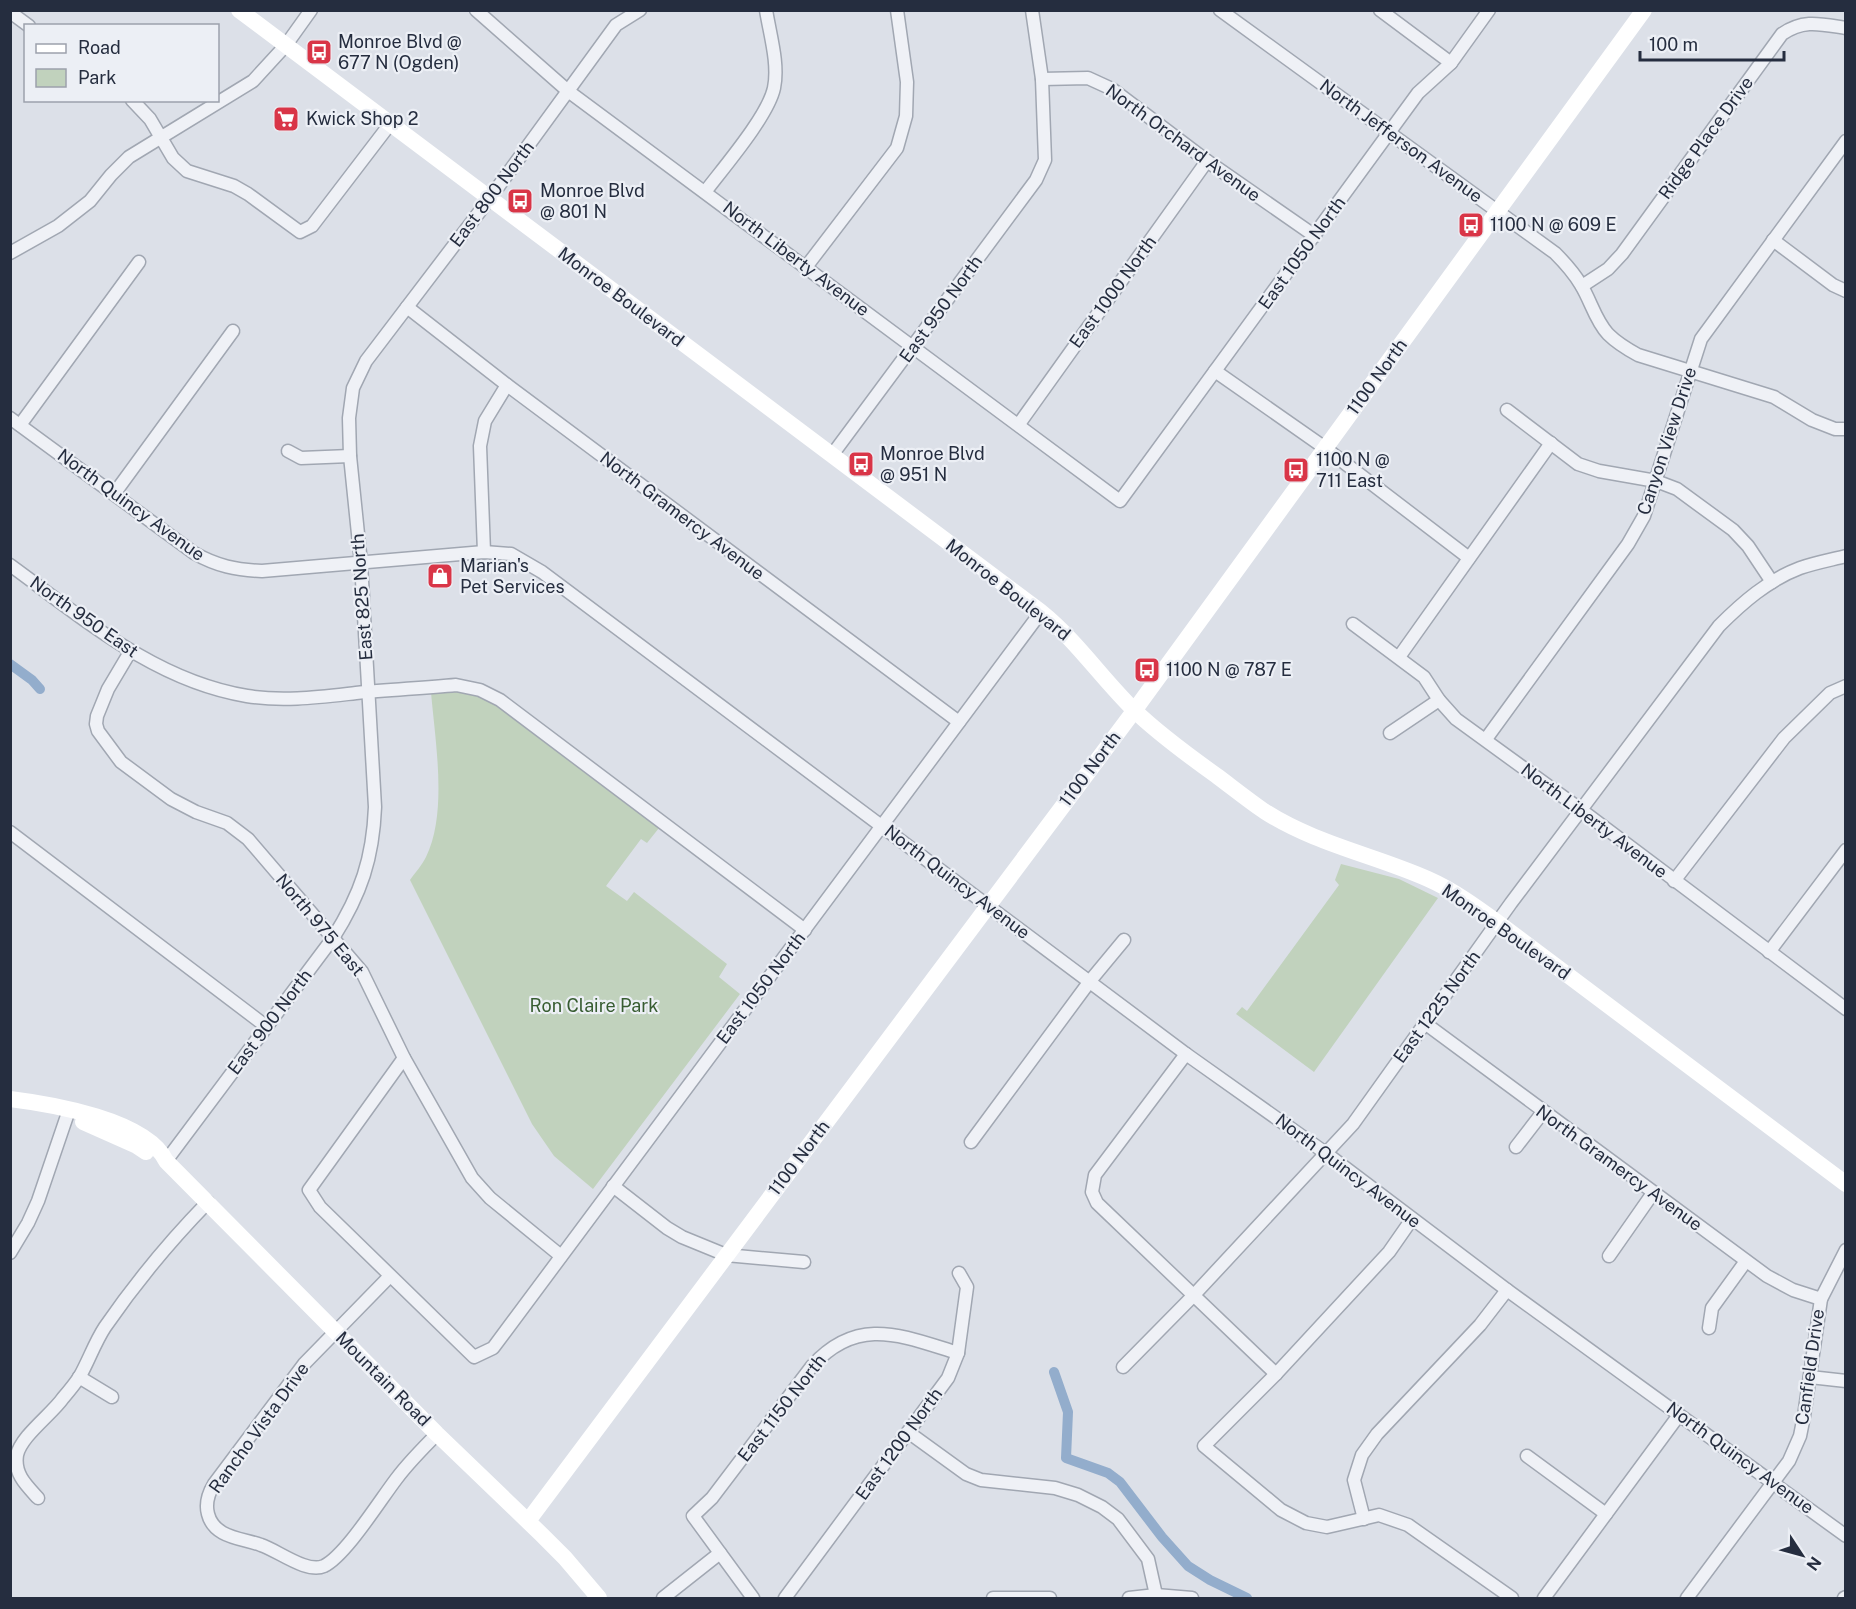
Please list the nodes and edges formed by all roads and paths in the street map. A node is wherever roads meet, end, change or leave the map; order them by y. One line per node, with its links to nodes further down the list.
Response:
1 (239, 10): 15 (street, Monroe Boulevard)
2 (311, 10): 15 (street)
3 (476, 10): 18 (street, North Liberty Avenue)
4 (640, 10): 18 (street, East 800 North)
5 (766, 10): 27 (street)
6 (897, 10): 34 (street)
7 (1032, 10): 17 (street)
8 (1220, 10): 23 (street, North Jefferson Avenue)
9 (1380, 10): 16 (street)
10 (1489, 10): 16 (street, East 1050 North)
11 (1644, 10): 29 (street, 1100 North)
12 (10, 12): 13 (street)
13 (26, 24)
14 (1845, 28): 35 (street, Ridge Place Drive)
15 (286, 45): 20 (street); 22 (street, Monroe Boulevard)
16 (1451, 63): 23 (street, East 1050 North)
17 (1042, 79): 26 (street, North Orchard Avenue); 39 (street, East 950 North)
18 (568, 91): 27 (street, North Liberty Avenue); 28 (street, East 800 North)
19 (134, 102): 24 (street)
20 (219, 102)
21 (219, 102): 24 (street)
22 (390, 124): 24 (street); 28 (street, Monroe Boulevard)
23 (1390, 132): 29 (street, North Jefferson Avenue); 30 (street, East 1050 North)
24 (160, 138): 32 (street)
25 (1845, 141): 31 (street, Canyon View Drive)
26 (1207, 161): 30 (street, North Orchard Avenue); 46 (street, East 1000 North)
27 (705, 192): 34 (street, North Liberty Avenue)
28 (490, 198): 37 (street, East 800 North); 51 (street, Monroe Boulevard)
29 (1498, 211): 35 (street, North Jefferson Avenue); 49 (street, 1100 North)
30 (1315, 236): 40 (street, East 1050 North)
31 (1773, 240): 36 (street); 41 (street, Canyon View Drive)
32 (10, 253)
33 (139, 262): 45 (street)
34 (806, 267): 39 (street, North Liberty Avenue)
35 (1582, 286): 41 (street, North Jefferson Avenue)
36 (1845, 291)
37 (407, 307): 42 (street, North Gramercy Avenue); 43 (street, East 800 North)
38 (233, 331): 54 (street)
39 (914, 346): 46 (street, North Liberty Avenue); 51 (street, East 950 North)
40 (1215, 371): 49 (street); 55 (street, East 1050 North)
41 (1689, 371): 47 (street, North Jefferson Avenue); 53 (street, Canyon View Drive)
42 (507, 385): 56 (street); 70 (street, North Gramercy Avenue)
43 (352, 388): 52 (street, East 825 North)
44 (1507, 410): 48 (street)
45 (15, 421): 54 (street, North Quincy Avenue)
46 (1019, 424): 55 (street, North Liberty Avenue)
47 (1845, 429)
48 (1551, 443): 53 (street); 58 (street)
49 (1325, 448): 58 (street); 69 (street, 1100 North)
50 (288, 451): 52 (street)
51 (832, 455): 62 (street, Monroe Boulevard)
52 (350, 456): 59 (street, East 825 North)
53 (1656, 481): 61 (street); 72 (street, Canyon View Drive)
54 (114, 494): 59 (street, North Quincy Avenue)
55 (1120, 501)
56 (484, 552): 59 (street, North Quincy Avenue); 75 (street, North Quincy Avenue)
57 (1845, 556): 61 (street, East 1225 North)
58 (1469, 558): 65 (street)
59 (361, 563): 67 (street, East 825 North)
60 (10, 565): 64 (street, North 950 East)
61 (1772, 582): 74 (street, East 1225 North)
62 (1041, 612): 69 (street, Monroe Boulevard); 70 (street, East 1050 North)
63 (1353, 624): 65 (street, North Liberty Avenue)
64 (130, 652): 67 (street, North 950 East); 82 (street, North 975 East)
65 (1399, 657): 68 (street, North Liberty Avenue)
66 (1845, 686): 78 (street)
67 (369, 692): 73 (street, East 825 North); 81 (street, North 950 East)
68 (1439, 700): 71 (street); 72 (street, North Liberty Avenue)
69 (1134, 711): 79 (street, 1100 North); 80 (street, Monroe Boulevard)
70 (959, 722): 75 (street, East 1050 North)
71 (1390, 733)
72 (1486, 739): 74 (street, North Liberty Avenue)
73 (375, 807): 82 (street, East 900 North)
74 (1580, 809): 78 (street, North Liberty Avenue); 80 (street, East 1225 North)
75 (882, 826): 79 (street, North Quincy Avenue); 81 (street, East 1050 North)
76 (10, 832): 88 (street)
77 (1845, 850): 84 (street)
78 (1674, 882): 84 (street, North Liberty Avenue)
79 (988, 906): 85 (street, North Quincy Avenue); 106 (street, 1100 North)
80 (1497, 922): 87 (street, East 1225 North); 98 (street, Monroe Boulevard)
81 (805, 930): 99 (street, East 1050 North)
82 (333, 938): 88 (street, East 900 North); 90 (street, North 975 East)
83 (1124, 940): 85 (street)
84 (1769, 952): 86 (street, North Liberty Avenue)
85 (1090, 981): 89 (street, North Quincy Avenue); 94 (street)
86 (1845, 1009)
87 (1425, 1024): 93 (street, North Gramercy Avenue); 96 (street, East 1225 North)
88 (267, 1027): 97 (street, East 900 North)
89 (1186, 1054): 96 (street, North Quincy Avenue); 113 (street)
90 (404, 1058): 105 (street, North 975 East); 111 (street)
91 (10, 1099): 92 (street)
92 (69, 1110): 97 (street, Mountain Road); 104 (street)
93 (1543, 1112): 95 (street); 100 (street, North Gramercy Avenue)
94 (971, 1142)
95 (1516, 1147)
96 (1327, 1154): 102 (street, North Quincy Avenue); 113 (street, East 1225 North)
97 (166, 1161): 101 (street, Mountain Road)
98 (1845, 1184)
99 (613, 1186): 105 (street, East 1050 North); 106 (street)
100 (1653, 1193): 107 (street); 108 (street, North Gramercy Avenue)
101 (208, 1202): 116 (street, Mountain Road); 120 (street)
102 (1412, 1219): 112 (street, North Quincy Avenue); 119 (street)
103 (1845, 1250): 114 (street, Canfield Drive)
104 (10, 1253)
105 (561, 1256): 111 (street, East 1050 North)
106 (726, 1256): 109 (street); 132 (street, 1100 North)
107 (1609, 1256)
108 (1746, 1261): 114 (street, North Gramercy Avenue); 115 (street)
109 (804, 1262)
110 (959, 1273): 117 (street, East 1200 North)
111 (390, 1276): 116 (street)
112 (1507, 1290): 124 (street, North Quincy Avenue); 131 (street)
113 (1193, 1296): 118 (street, East 1225 North); 119 (street)
114 (1821, 1299): 121 (street, Canfield Drive)
115 (1709, 1328)
116 (336, 1331): 126 (street, Mountain Road); 126 (street, Rancho Vista Drive)
117 (958, 1353): 125 (street, East 1200 North); 134 (street, East 1150 North)
118 (1123, 1366)
119 (1276, 1374): 131 (street)
120 (79, 1377): 123 (street); 129 (street)
121 (1810, 1377): 122 (street); 128 (street, Canfield Drive)
122 (1845, 1381)
123 (112, 1397)
124 (1680, 1414): 128 (street, North Quincy Avenue); 130 (street)
125 (908, 1432): 135 (street); 139 (street, East 1200 North)
126 (437, 1434): 132 (street, Mountain Road)
127 (1527, 1456): 130 (street)
128 (1773, 1482): 133 (street, North Quincy Avenue); 146 (street, Canfield Drive)
129 (39, 1498)
130 (1606, 1514): 145 (street)
131 (1364, 1519): 144 (street)
132 (528, 1521): 136 (street, Mountain Road)
133 (1845, 1536)
134 (720, 1553): 137 (street); 138 (street)
135 (1156, 1594): 142 (street); 143 (street)
136 (599, 1599)
137 (663, 1599)
138 (753, 1599)
139 (785, 1599)
140 (993, 1599): 141 (street)
141 (1050, 1599)
142 (1129, 1599)
143 (1192, 1599)
144 (1512, 1599)
145 (1544, 1599)
146 (1688, 1599)

